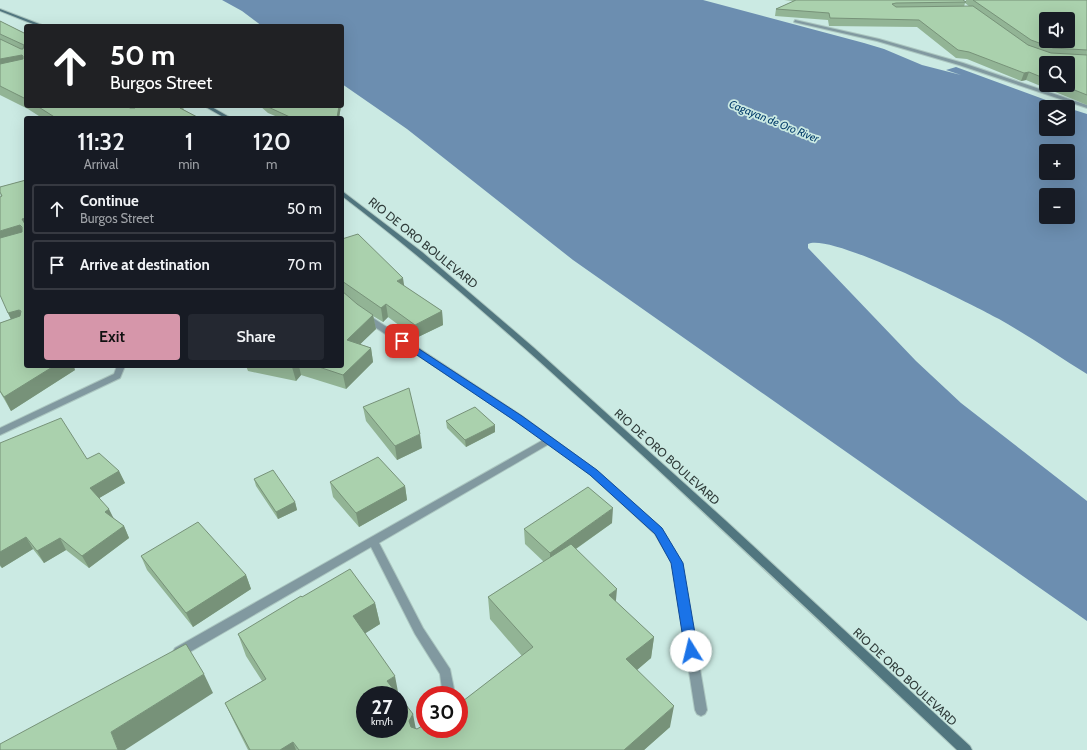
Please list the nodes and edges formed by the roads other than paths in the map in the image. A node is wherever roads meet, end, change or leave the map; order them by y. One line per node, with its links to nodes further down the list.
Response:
1 (0, 10): 3 (main road)
2 (795, 21): 4 (street)
3 (36, 24)
4 (1087, 106)
5 (210, 108): 6 (main road)
6 (225, 116)
7 (344, 194): 16 (main road, RIO DE ORO BOULEVARD)
8 (363, 315): 11 (street)
9 (120, 368): 10 (street)
10 (0, 432)
11 (548, 441): 12 (street); 15 (street)
12 (373, 541): 13 (street); 14 (street)
13 (169, 658)
14 (448, 686)
15 (701, 710)
16 (966, 750)

